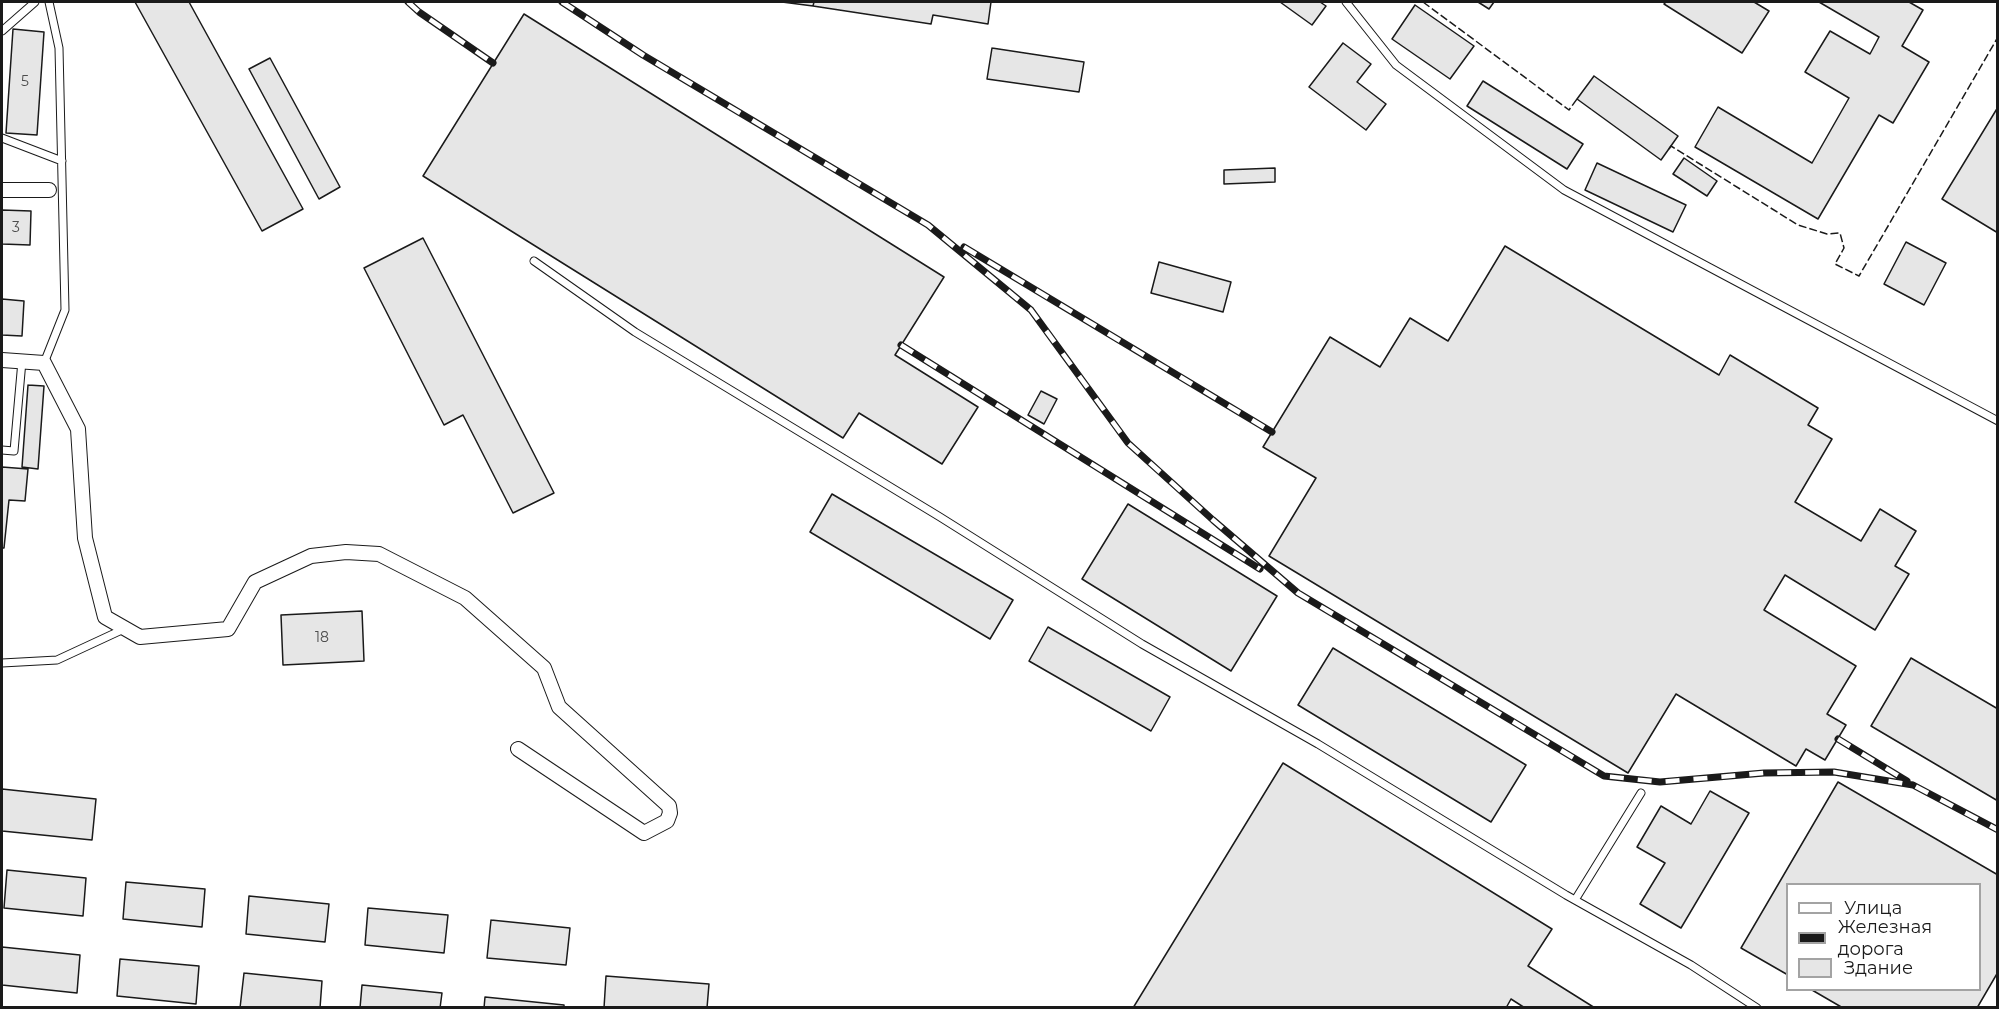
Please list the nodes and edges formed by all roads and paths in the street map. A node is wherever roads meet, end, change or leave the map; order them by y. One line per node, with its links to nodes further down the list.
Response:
1 (35, 2): 4 (lane)
2 (49, 2): 6 (lane)
3 (1346, 2): 13 (lane)
4 (2, 31)
5 (2, 138): 6 (lane)
6 (62, 161): 12 (lane)
7 (2, 190): 8 (street)
8 (49, 190)
9 (534, 261): 19 (lane)
10 (2, 360): 11 (street)
11 (22, 362): 12 (street); 14 (lane)
12 (44, 363): 15 (street)
13 (1998, 421)
14 (2, 450)
15 (126, 628): 16 (lane); 17 (street)
16 (2, 663)
17 (518, 749)
18 (1641, 792): 19 (lane)
19 (1575, 900): 20 (lane)
20 (1757, 1008)

